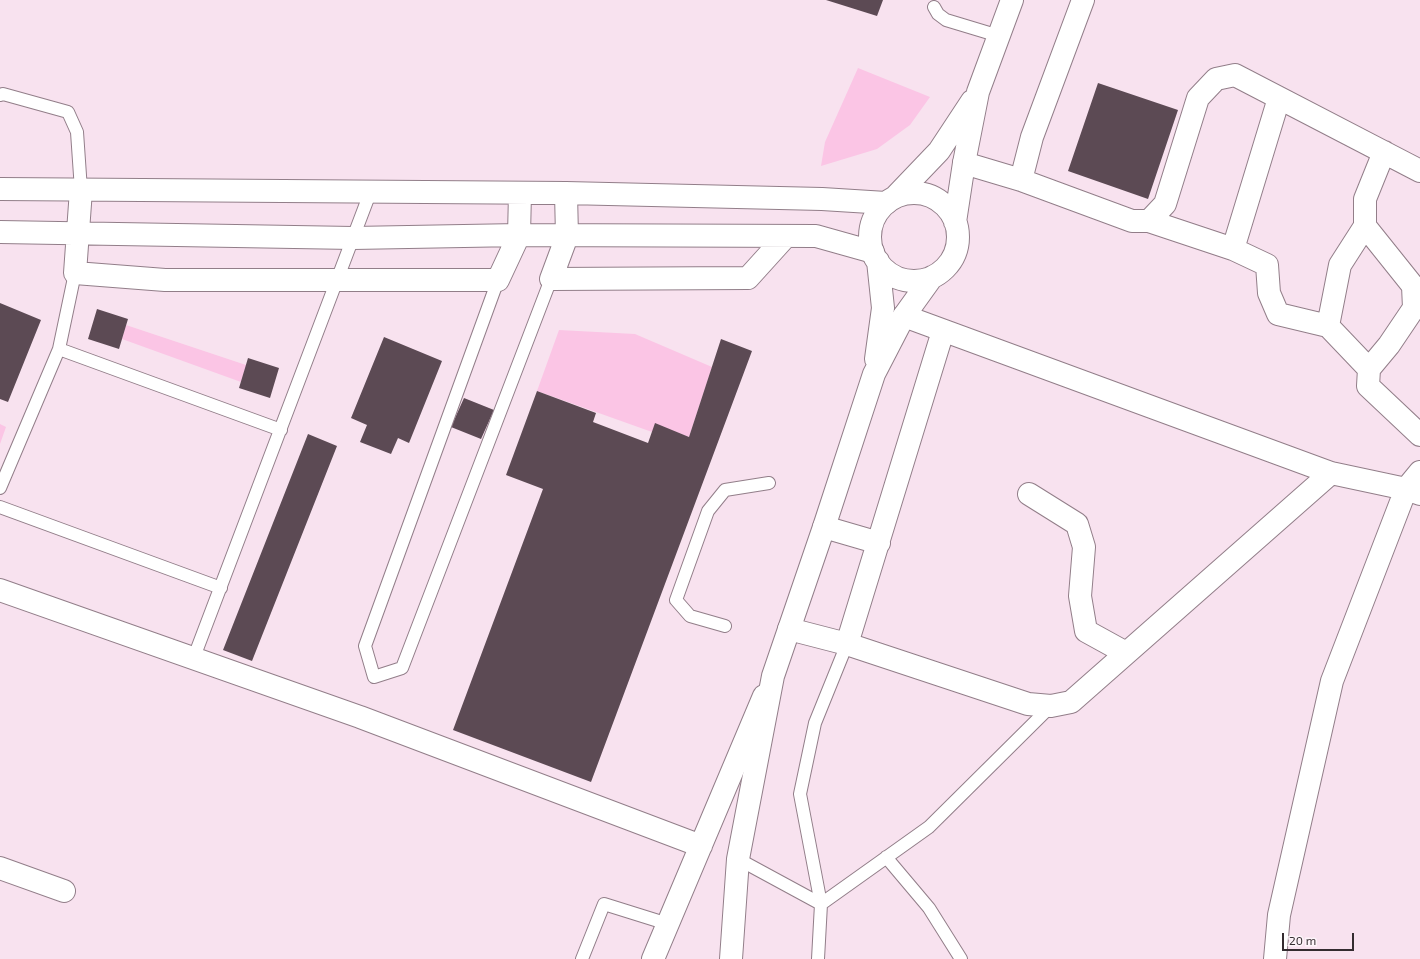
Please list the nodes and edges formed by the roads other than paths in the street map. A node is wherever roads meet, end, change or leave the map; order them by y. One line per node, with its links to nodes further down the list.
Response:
1 (1012, 0): 4 (street)
2 (1083, 0): 11 (street)
3 (934, 7): 4 (lane)
4 (999, 36): 5 (street)
5 (978, 92): 9 (street); 17 (street)
6 (0, 95): 13 (lane)
7 (1279, 98): 8 (street); 18 (street); 27 (street)
8 (1384, 152): 10 (street); 20 (street)
9 (964, 163): 11 (street); 19 (street)
10 (1420, 171)
11 (1022, 180): 18 (street)
12 (0, 189): 13 (street)
13 (81, 190): 14 (street); 22 (street)
14 (370, 193): 15 (street); 26 (lane)
15 (520, 193): 16 (street); 23 (street)
16 (566, 194): 17 (street); 24 (street)
17 (890, 200): 19 (street); 28 (street)
18 (1149, 221): 27 (street)
19 (955, 222): 30 (street)
20 (1365, 226): 35 (street); 38 (street)
21 (0, 232): 22 (street)
22 (78, 234): 26 (street); 29 (street)
23 (519, 236): 24 (street); 26 (street); 33 (street)
24 (567, 236): 25 (street); 32 (street)
25 (786, 236): 28 (street); 32 (street)
26 (354, 238): 31 (lane)
27 (1233, 249): 35 (street)
28 (875, 256): 30 (street); 39 (street)
29 (75, 273): 31 (street); 37 (lane)
30 (932, 276): 34 (street)
31 (338, 279): 33 (street); 40 (lane)
32 (551, 279): 33 (lane)
33 (498, 280)
34 (904, 316): 36 (street); 39 (street)
35 (1328, 326): 38 (street)
36 (943, 331): 43 (street); 50 (street)
37 (59, 349): 40 (lane); 45 (lane)
38 (1369, 369): 41 (street)
39 (874, 374): 49 (street)
40 (280, 430): 51 (lane)
41 (1420, 435)
42 (1420, 472): 46 (street)
43 (1331, 473): 46 (street); 56 (street)
44 (769, 483): 53 (lane)
45 (0, 488)
46 (1413, 491): 72 (street)
47 (1029, 494): 56 (street)
48 (0, 507): 51 (lane)
49 (824, 527): 50 (street); 54 (street)
50 (879, 543): 55 (street)
51 (221, 588): 57 (lane)
52 (0, 590): 57 (street)
53 (725, 626)
54 (788, 629): 55 (street); 58 (street)
55 (847, 644): 59 (street); 65 (lane)
56 (1126, 653): 59 (street)
57 (194, 657): 60 (street)
58 (772, 676): 60 (street); 62 (street)
59 (1051, 706): 61 (lane)
60 (701, 846): 66 (street)
61 (886, 857): 65 (lane); 71 (lane)
62 (738, 859): 65 (lane); 69 (street)
63 (0, 868): 64 (street)
64 (64, 891)
65 (821, 904): 70 (lane)
66 (668, 924): 67 (lane); 68 (street)
67 (582, 959)
68 (653, 959)
69 (731, 959)
70 (818, 959)
71 (961, 959)
72 (1274, 959)

